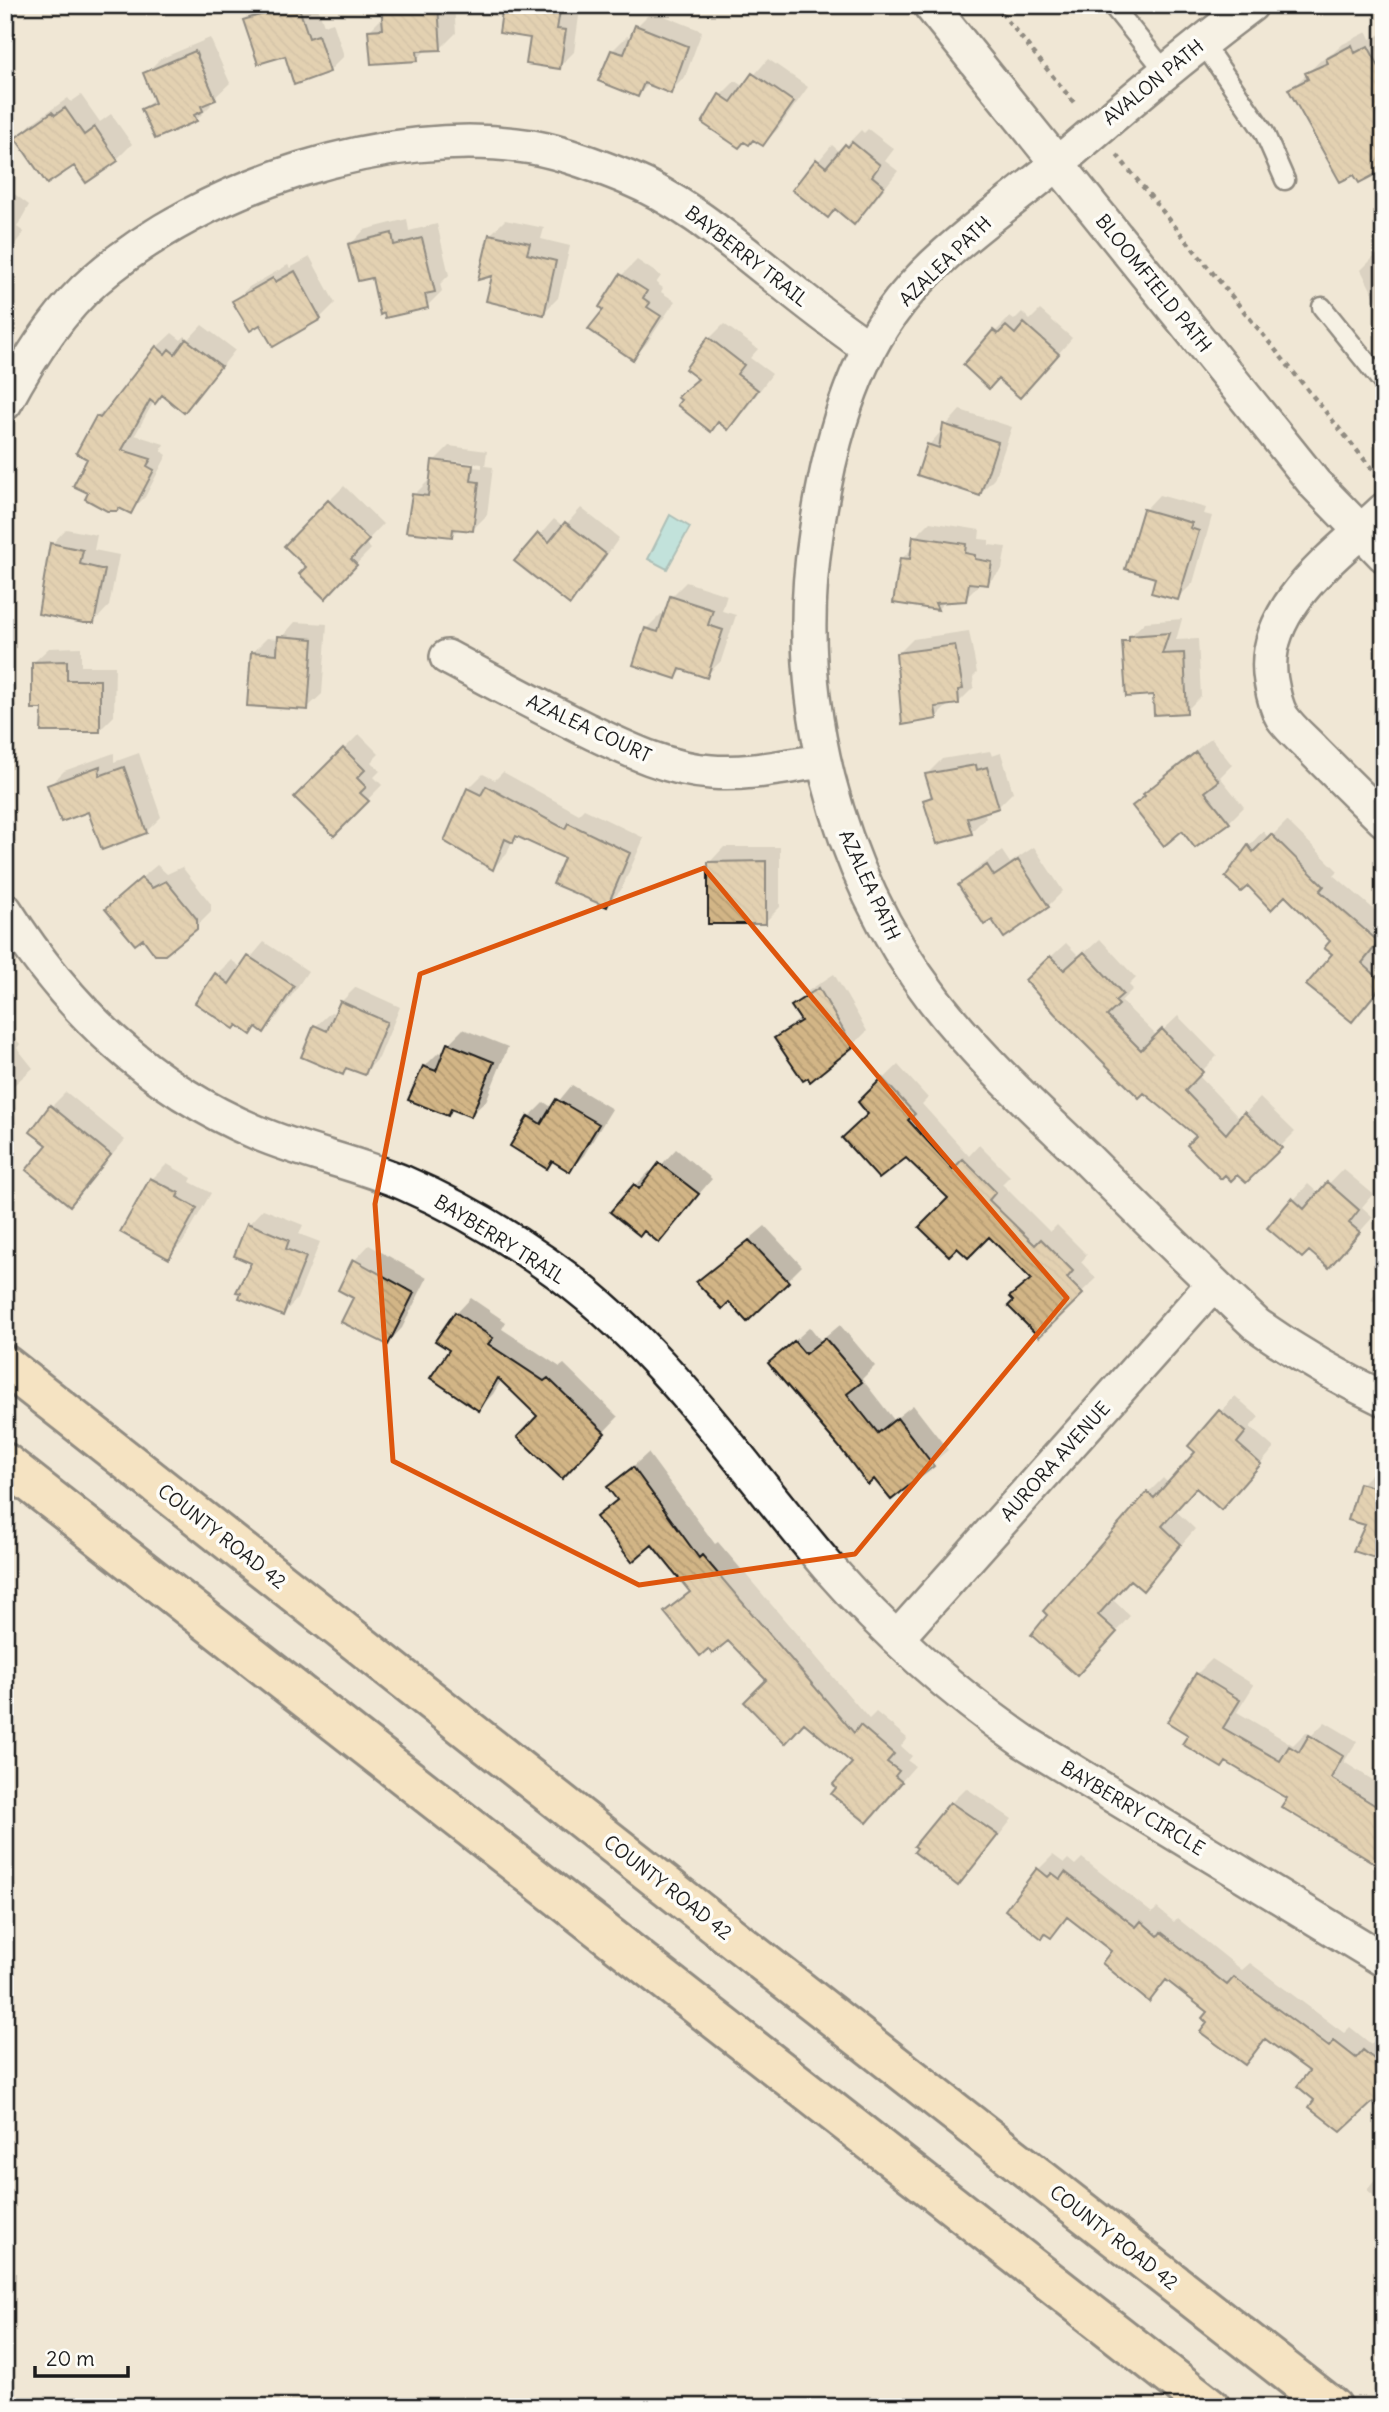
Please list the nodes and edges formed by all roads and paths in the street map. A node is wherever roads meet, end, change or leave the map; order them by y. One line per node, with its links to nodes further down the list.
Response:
1 (930, 5): 8 (street, BLOOMFIELD PATH)
2 (995, 5): 7 (path)
3 (1112, 5): 6 (lane)
4 (1251, 5): 5 (street, AVALON PATH)
5 (1202, 42): 6 (street, AVALON PATH); 9 (lane)
6 (1165, 71): 7 (street, AVALON PATH)
7 (1096, 129): 8 (street, AVALON PATH); 14 (path)
8 (1058, 163): 11 (street, AZALEA PATH); 15 (street, BLOOMFIELD PATH)
9 (1285, 180)
10 (1322, 307): 12 (lane)
11 (869, 348): 13 (street, BAYBERRY TRAIL); 17 (street, AZALEA PATH)
12 (1384, 384)
13 (5, 403)
14 (1384, 483)
15 (1376, 532): 18 (street)
16 (447, 657): 17 (street, AZALEA COURT)
17 (823, 761): 20 (street, AZALEA PATH)
18 (1384, 820)
19 (5, 909): 24 (street, BAYBERRY TRAIL)
20 (1213, 1284): 22 (street, AZALEA PATH); 24 (street, AURORA AVENUE)
21 (5, 1365): 27 (highway, COUNTY ROAD 42)
22 (1384, 1399)
23 (5, 1462): 26 (highway)
24 (897, 1638): 25 (street, BAYBERRY CIRCLE)
25 (1384, 1960)
26 (1210, 2407)
27 (1332, 2407)

